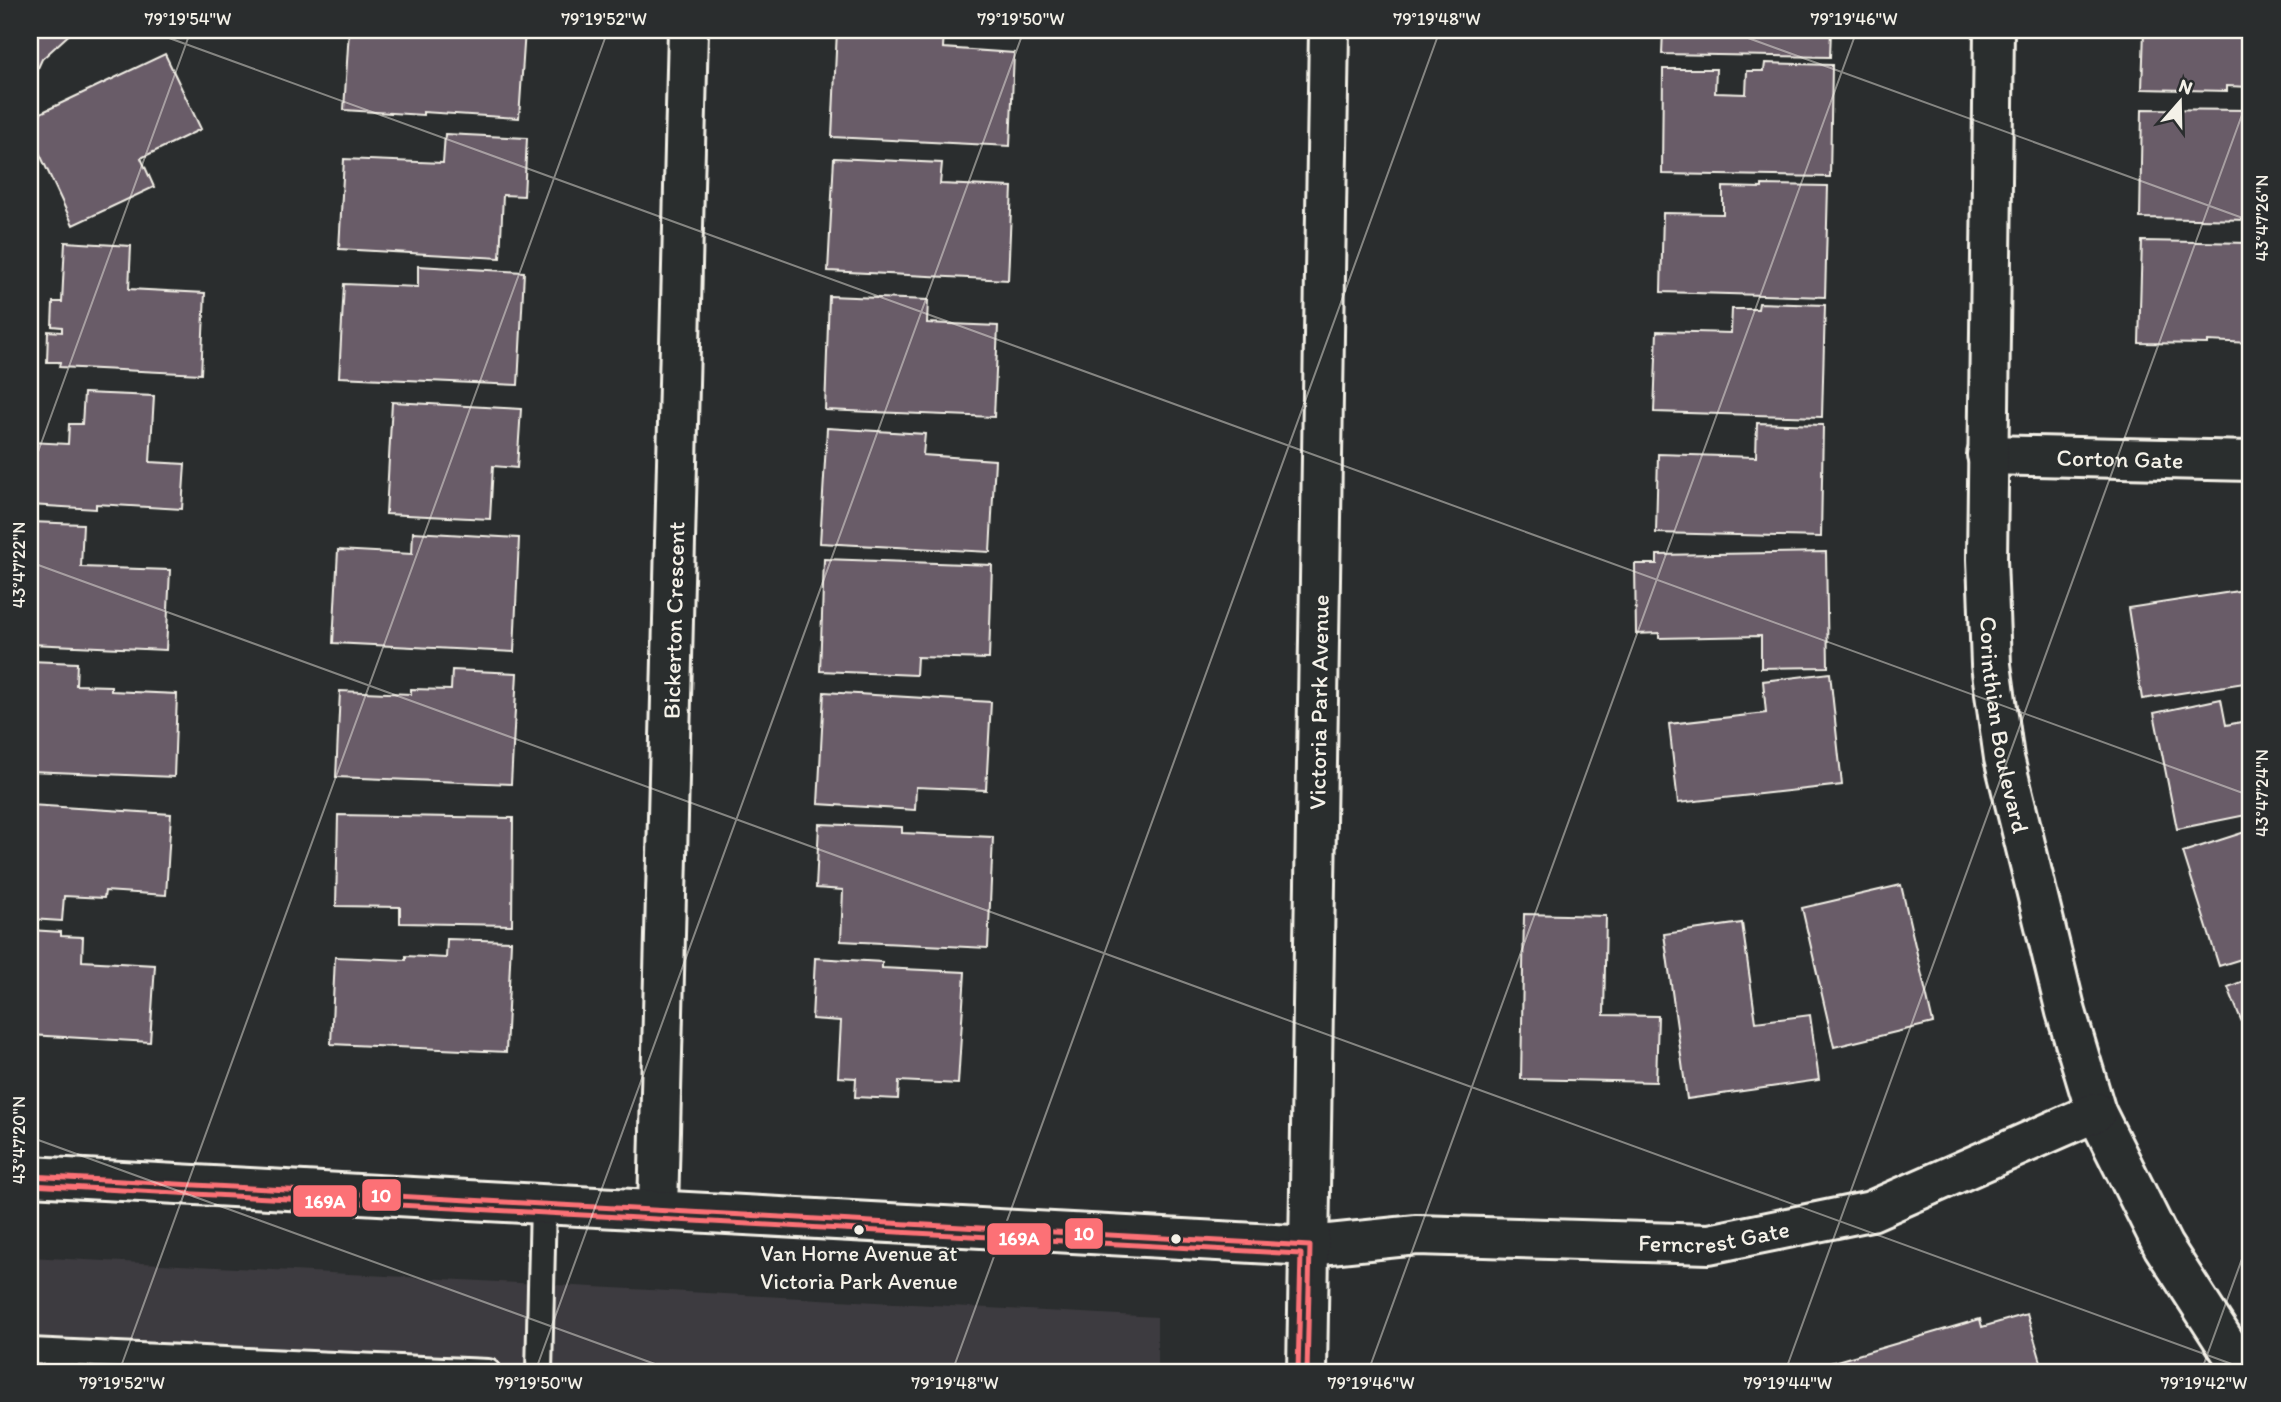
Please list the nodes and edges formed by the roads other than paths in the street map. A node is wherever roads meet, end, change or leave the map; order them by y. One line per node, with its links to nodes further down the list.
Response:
1 (688, 30): 9 (street, Bickerton Crescent)
2 (1329, 30): 10 (street, Victoria Park Avenue)
3 (1994, 30): 4 (street, Corinthian Boulevard)
4 (1987, 455): 5 (street, Corton Gate); 6 (street, Corinthian Boulevard)
5 (2251, 461)
6 (2096, 1112): 10 (street, Ferncrest Gate); 15 (street, Corinthian Boulevard)
7 (30, 1176): 8 (street, Ferncrest Gate)
8 (543, 1203): 9 (street, Ferncrest Gate); 13 (lane)
9 (659, 1210): 10 (street, Ferncrest Gate)
10 (1310, 1245): 14 (street, Victoria Park Avenue)
11 (30, 1351): 12 (lane)
12 (488, 1372)
13 (539, 1372)
14 (1307, 1372)
15 (2244, 1372)

